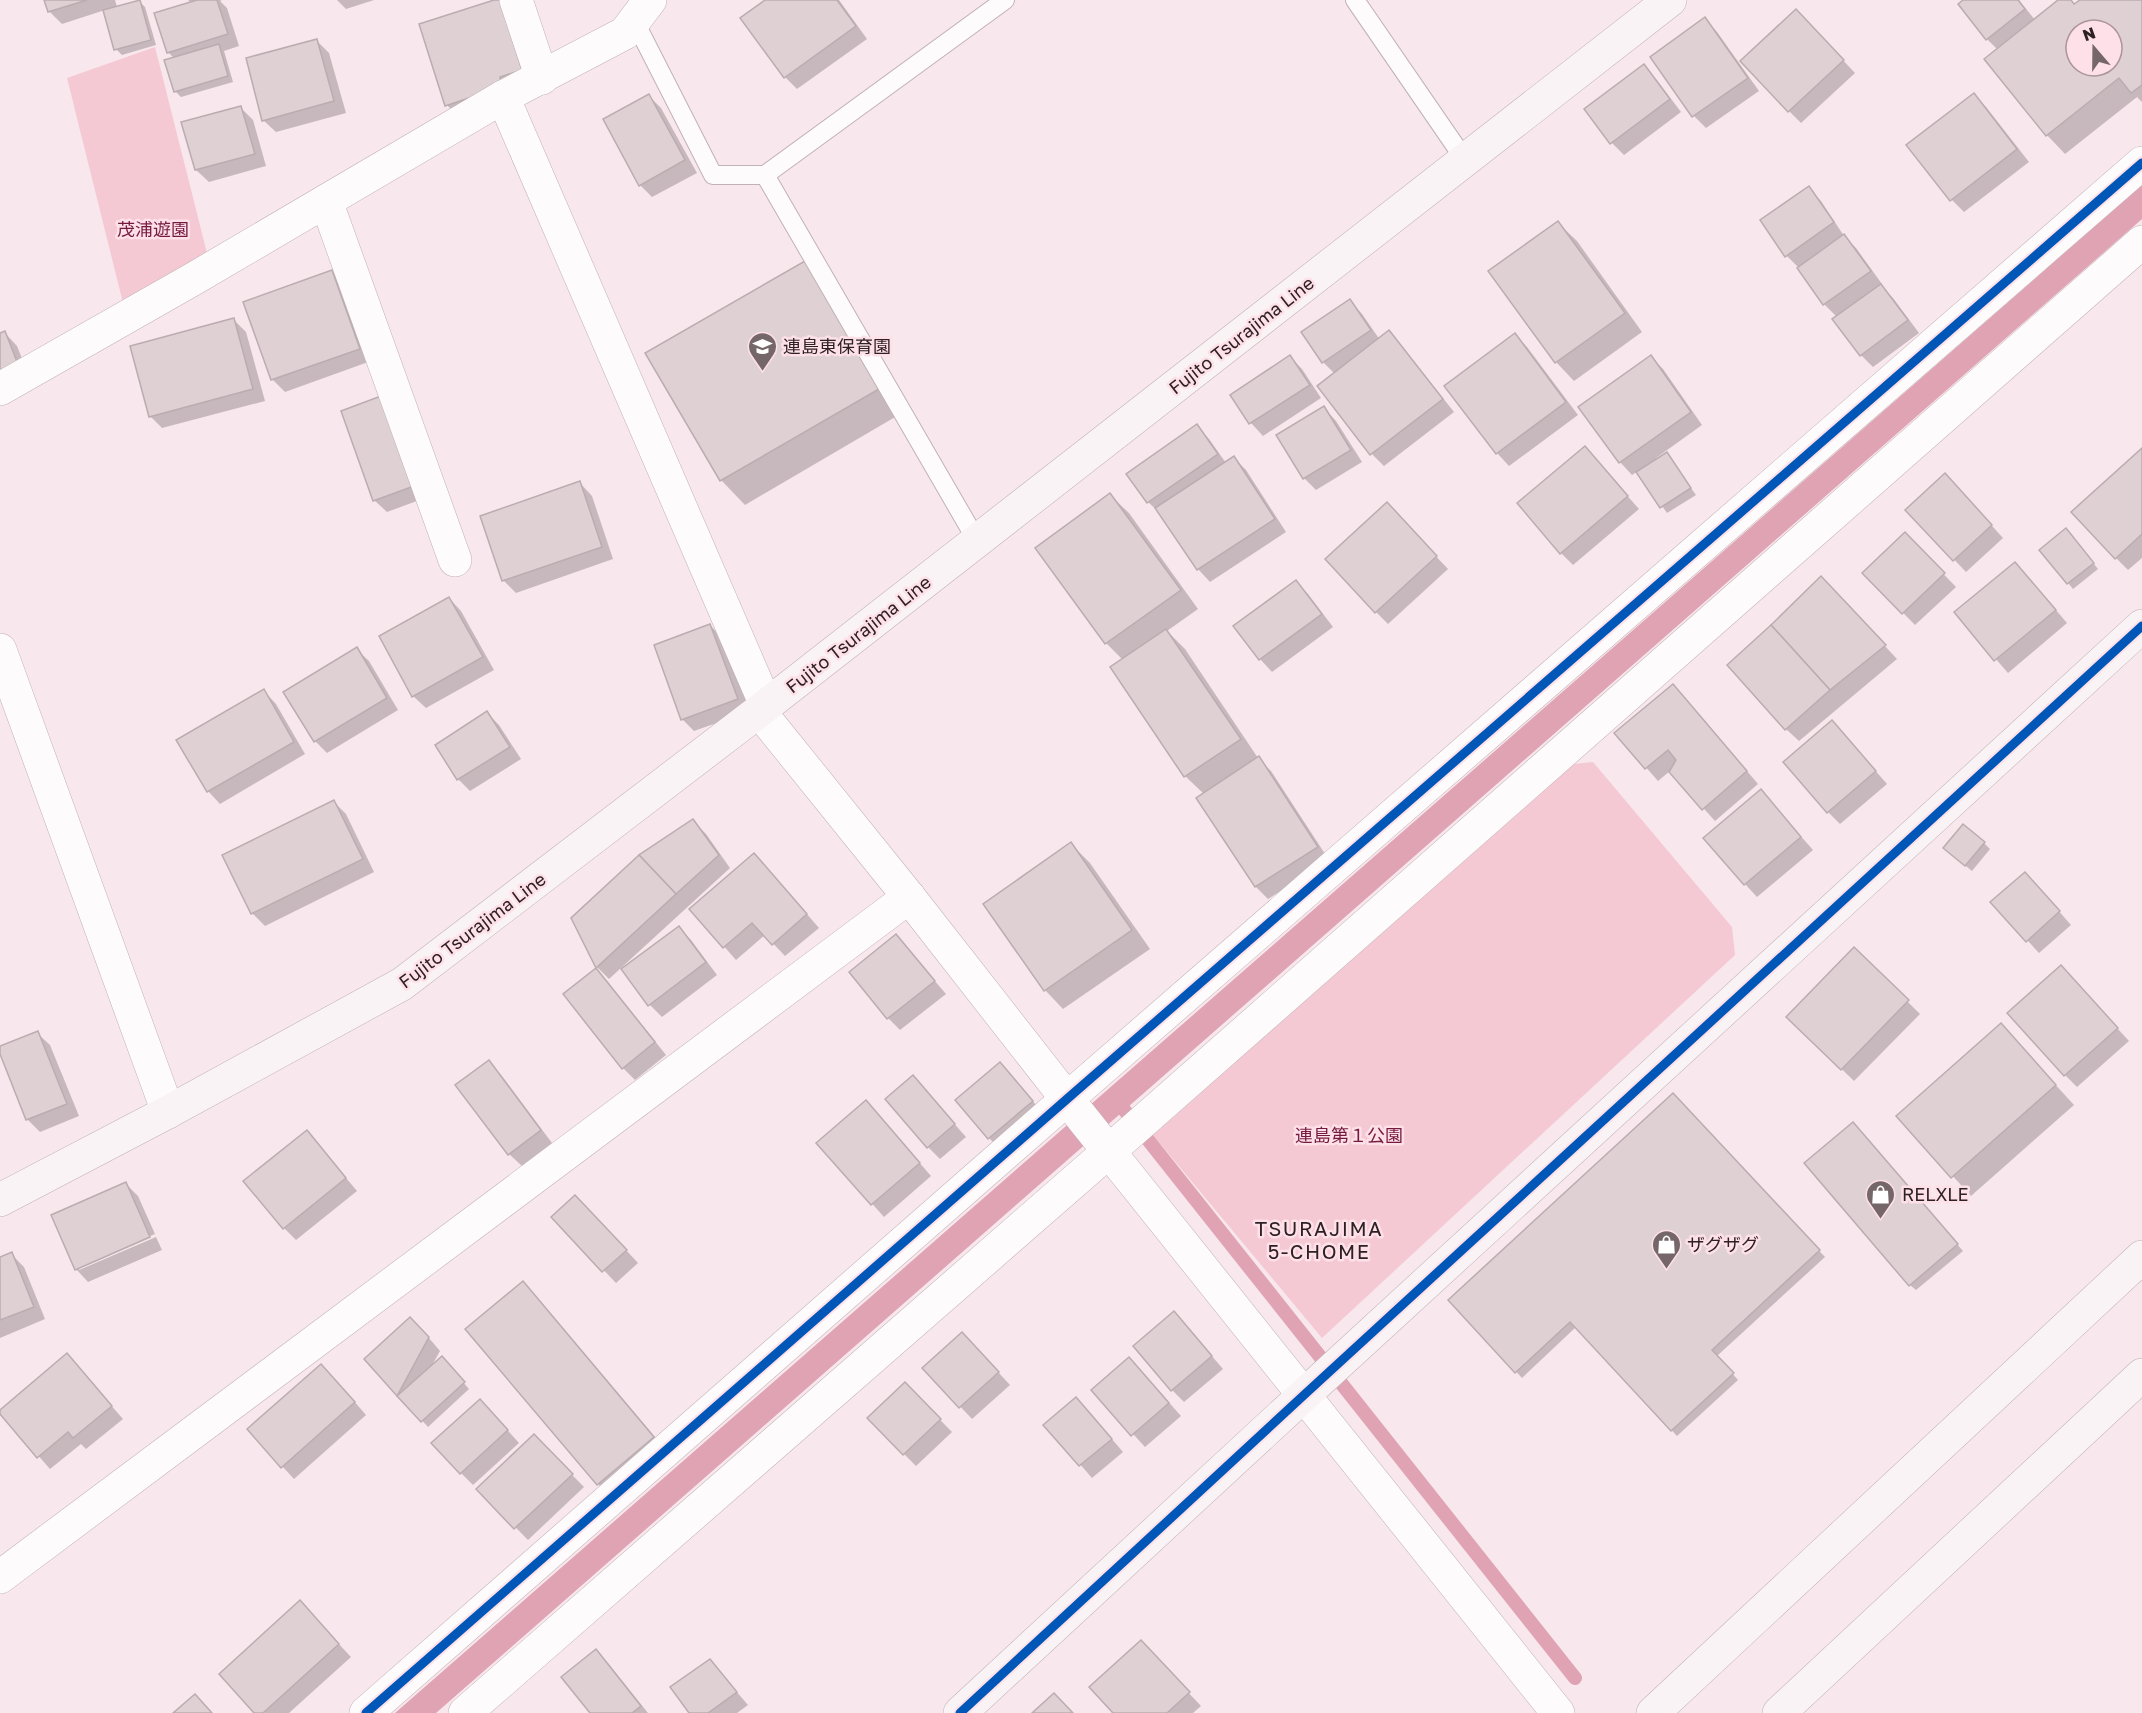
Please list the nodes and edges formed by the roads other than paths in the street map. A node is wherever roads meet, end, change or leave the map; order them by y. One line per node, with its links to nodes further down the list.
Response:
1 (516, 0): 6 (street)
2 (1005, 0): 10 (lane)
3 (1355, 0): 8 (lane)
4 (1670, 0): 8 (street, Fujito Tsurajima Line)
5 (642, 10): 6 (street); 10 (lane)
6 (542, 78): 7 (street)
7 (503, 97): 11 (street); 18 (street)
8 (1465, 160): 14 (street, Fujito Tsurajima Line)
9 (2142, 163): 20 (street)
10 (765, 175): 14 (lane)
11 (326, 201): 13 (street); 15 (street)
12 (2142, 242): 22 (street)
13 (0, 389)
14 (977, 541): 18 (street, Fujito Tsurajima Line)
15 (455, 560)
16 (2142, 626): 26 (street)
17 (0, 650): 21 (street)
18 (763, 708): 19 (street); 21 (street, Fujito Tsurajima Line)
19 (909, 897): 20 (street); 27 (street)
20 (1072, 1105): 22 (street); 28 (street)
21 (168, 1112): 23 (street, Fujito Tsurajima Line)
22 (1122, 1134): 26 (street); 29 (street)
23 (0, 1200)
24 (2142, 1257): 32 (street)
25 (2142, 1375): 33 (street)
26 (1313, 1386): 30 (street); 31 (street)
27 (0, 1577)
28 (366, 1713)
29 (465, 1713)
30 (960, 1713)
31 (1558, 1713)
32 (1653, 1713)
33 (1779, 1713)

